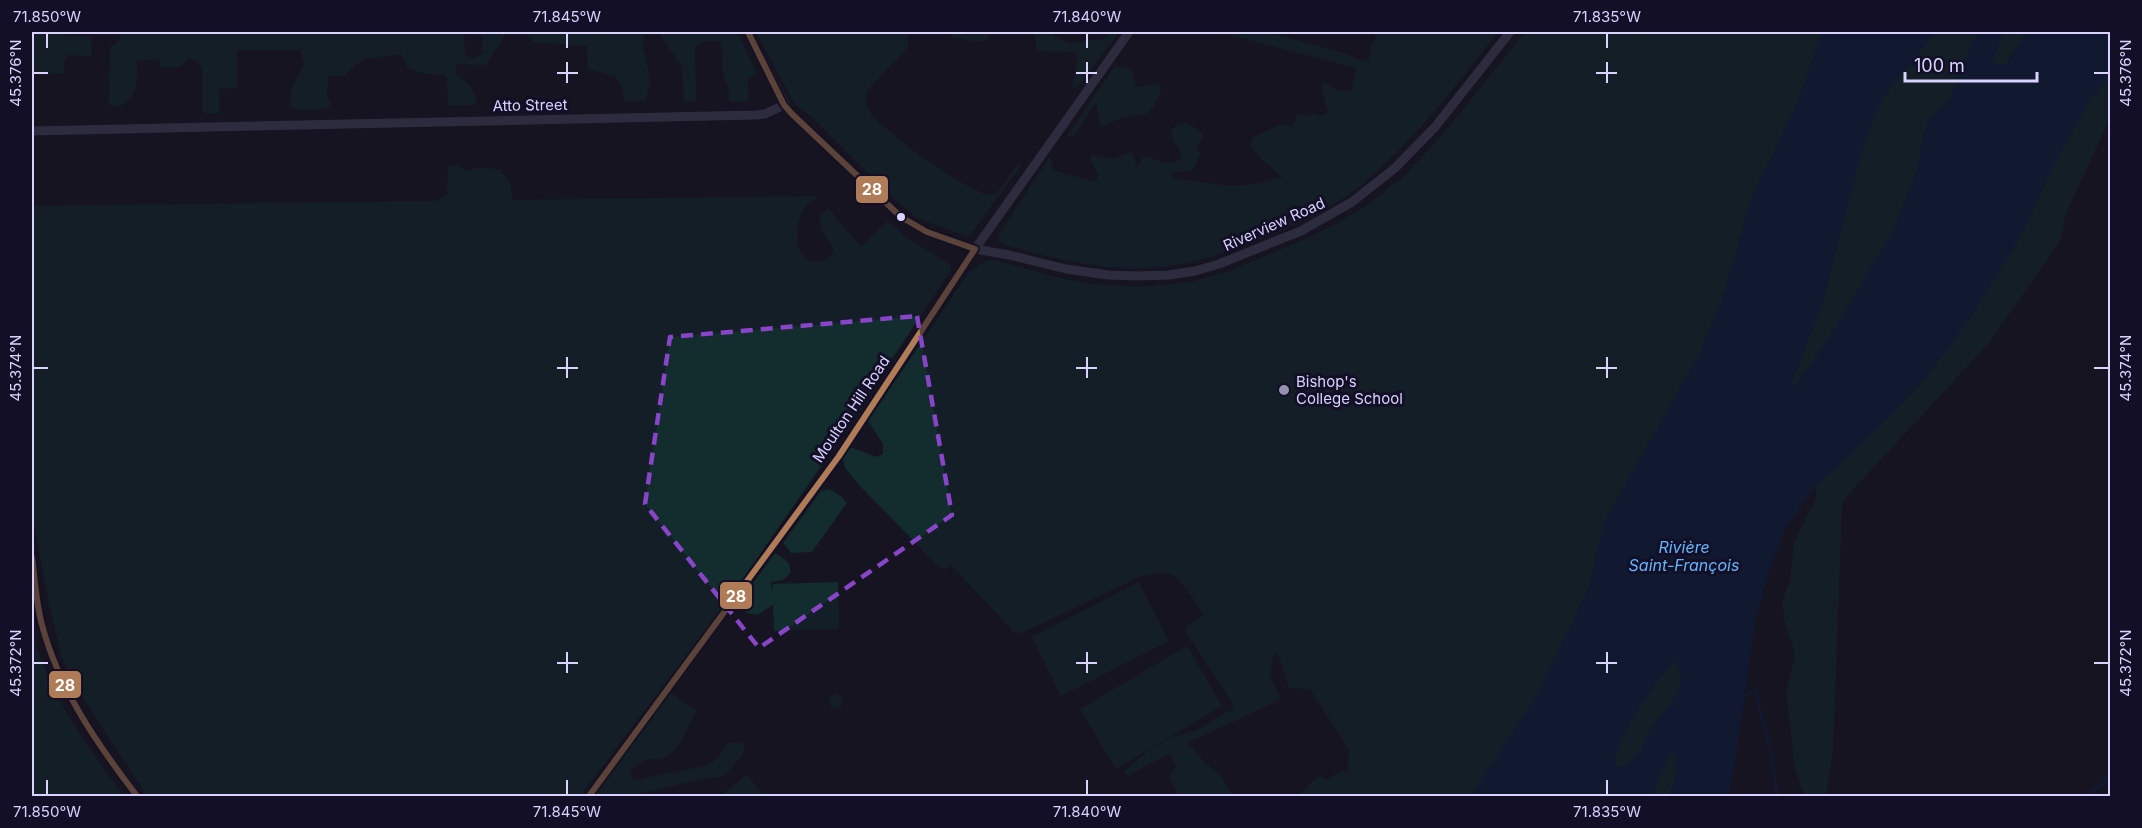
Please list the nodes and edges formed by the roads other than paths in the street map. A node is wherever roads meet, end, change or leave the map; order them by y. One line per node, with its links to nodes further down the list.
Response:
1 (748, 32): 4 (street)
2 (1129, 32): 6 (street, Moulton Hill Road)
3 (1510, 32): 6 (street, Riverview Road)
4 (784, 105): 5 (street, Atto Street); 6 (street)
5 (32, 131)
6 (975, 249): 9 (street, Moulton Hill Road)
7 (32, 557): 8 (street)
8 (136, 796)
9 (589, 796)

